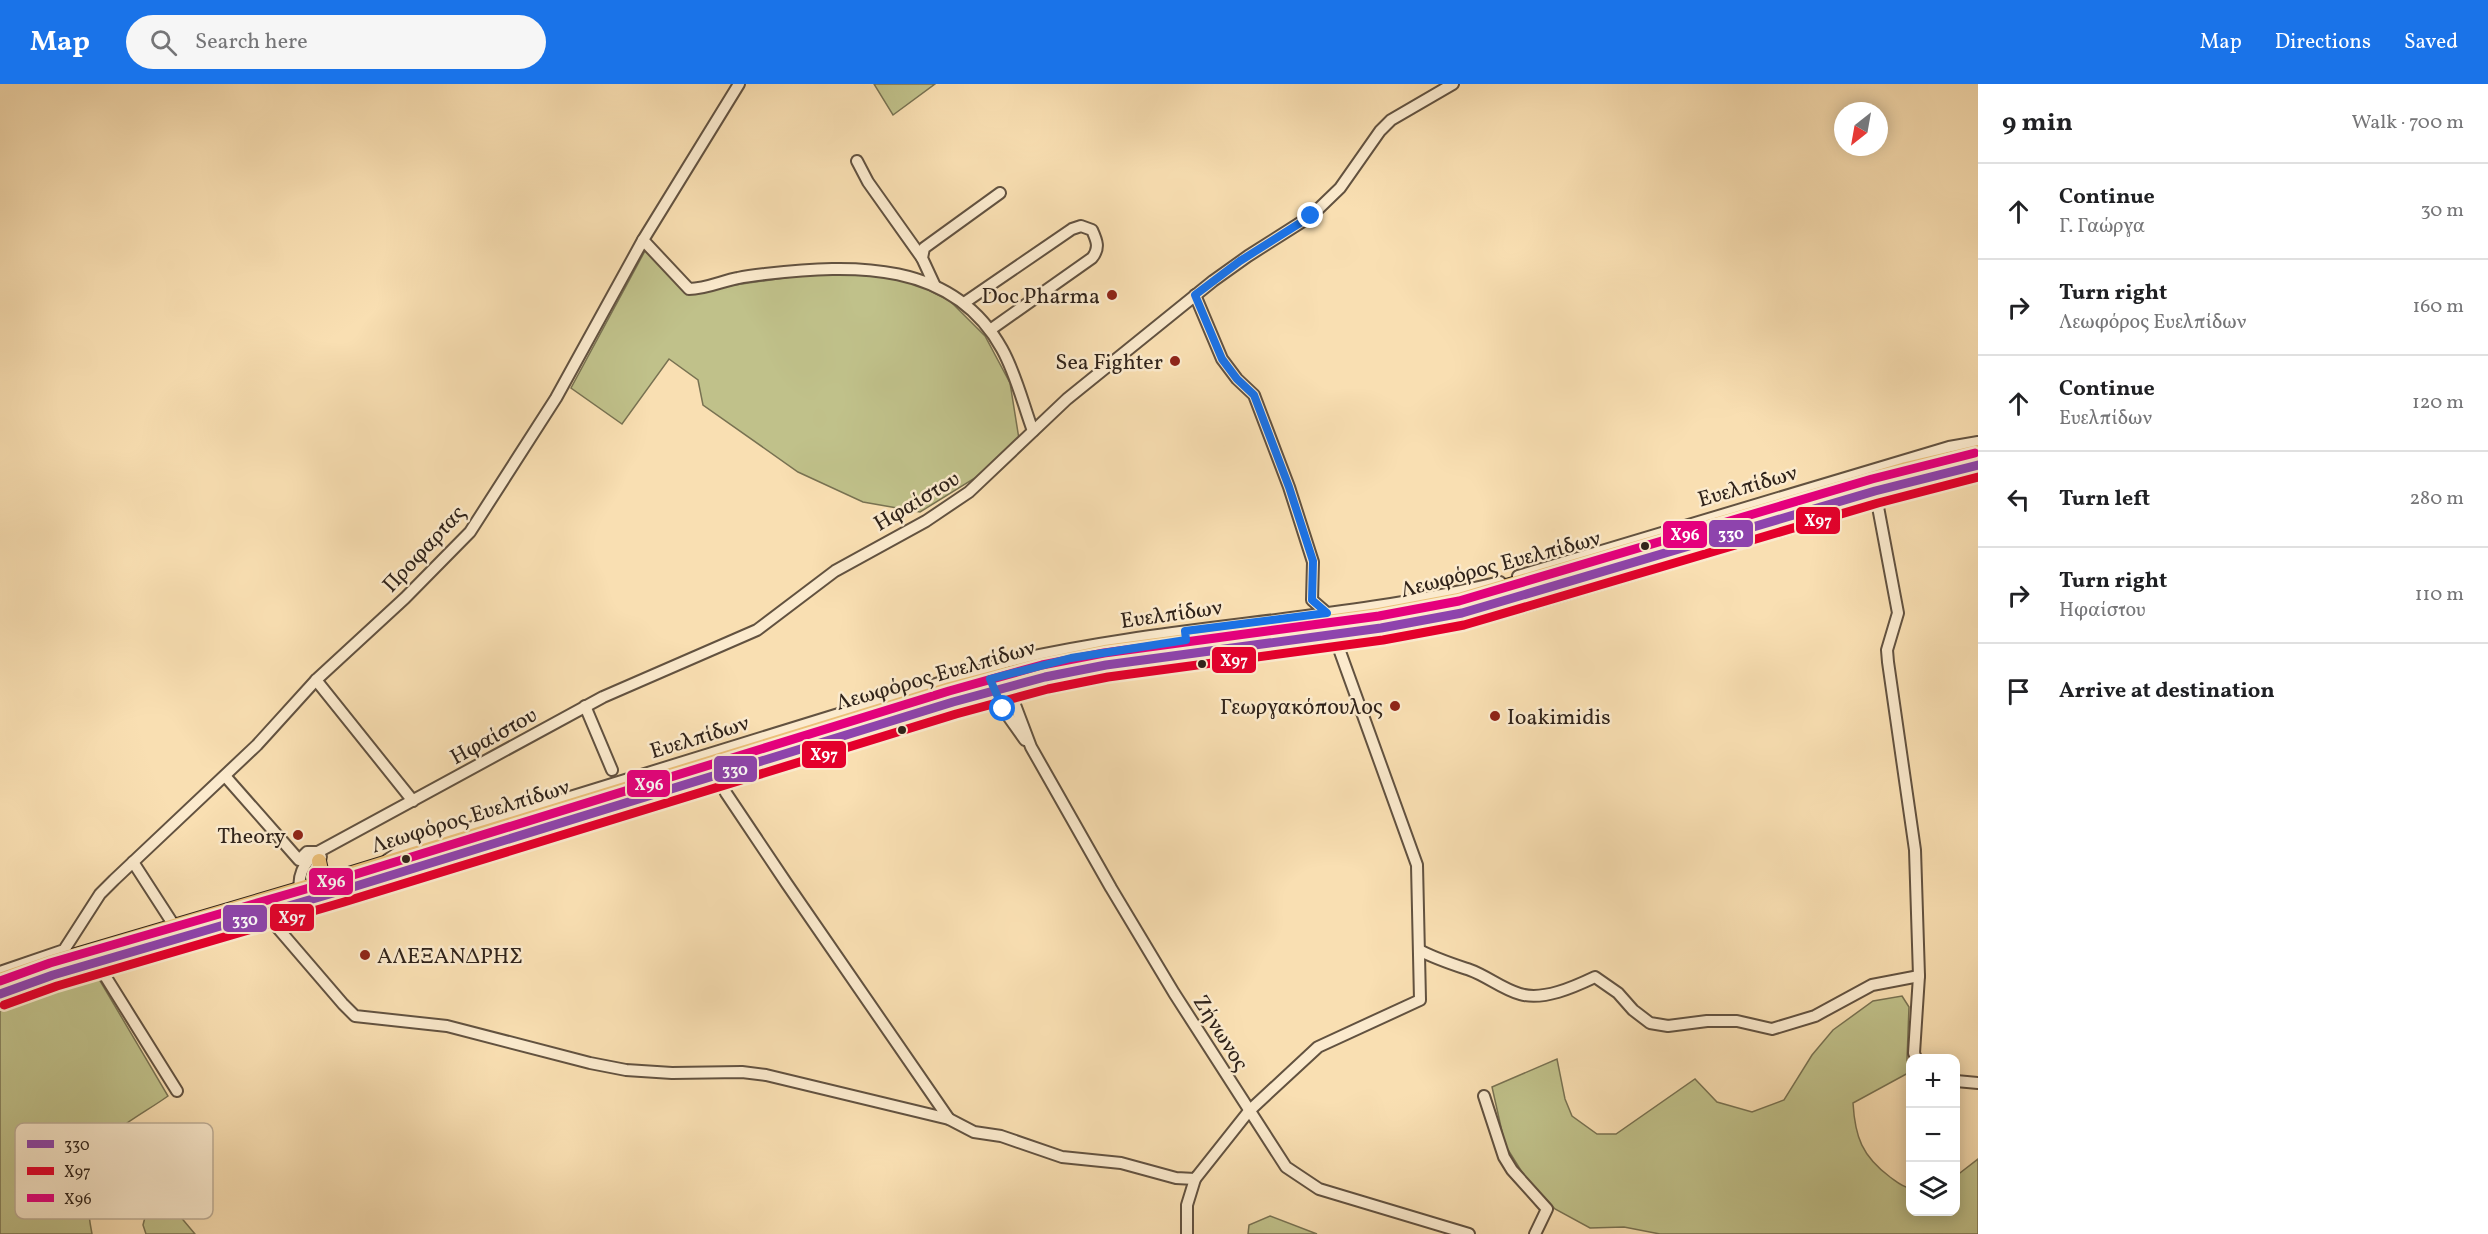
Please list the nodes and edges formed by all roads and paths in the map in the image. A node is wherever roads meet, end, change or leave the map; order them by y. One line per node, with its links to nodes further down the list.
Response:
1 (739, 84): 5 (street, Προφαρτας)
2 (1453, 84): 8 (street, Ηφαίστου)
3 (857, 161): 6 (street)
4 (1000, 193): 6 (street)
5 (643, 240): 7 (street); 24 (street, Προφαρτας)
6 (922, 258): 7 (street)
7 (935, 286): 9 (street)
8 (1195, 295): 11 (street, Ηφαίστου); 21 (street)
9 (964, 303): 10 (street); 10 (street)
10 (990, 330): 11 (street)
11 (1033, 431): 27 (street, Ηφαίστου)
12 (1978, 442): 13 (street)
13 (1950, 452): 14 (main road, Λεωφόρος Ευελπίδων); 17 (main road, Λεωφόρος Ευελπίδων)
14 (1978, 452)
15 (1978, 465): 18 (main road, Λεωφόρος Ευελπίδων)
16 (1978, 474): 18 (street)
17 (1876, 479): 18 (main road, Λεωφόρος Ευελπίδων); 19 (main road, Λεωφόρος Ευελπίδων); 19 (street); 43 (street)
18 (1911, 481)
19 (1843, 489): 20 (main road, Λεωφόρος Ευελπίδων); 22 (main road, Λεωφόρος Ευελπίδων)
20 (1545, 571): 21 (street, Ευελπίδων); 23 (main road, Λεωφόρος Ευελπίδων)
21 (1327, 613): 23 (street, Ευελπίδων)
22 (1334, 634): 25 (main road, Λεωφόρος Ευελπίδων); 39 (street)
23 (1185, 636): 25 (main road, Λεωφόρος Ευελπίδων); 26 (street, Ευελπίδων)
24 (316, 680): 31 (street, Προφαρτας); 32 (street)
25 (999, 683): 26 (main road, Λεωφόρος Ευελπίδων); 28 (main road, Λεωφόρος Ευελπίδων); 51 (street, Ζήνωνος)
26 (906, 698): 28 (main road, Λεωφόρος Ευελπίδων)
27 (585, 706): 29 (street); 32 (street, Ηφαίστου)
28 (832, 732): 30 (main road, Λεωφόρος Ευελπίδων); 35 (main road, Λεωφόρος Ευελπίδων)
29 (612, 770)
30 (718, 774): 35 (main road, Λεωφόρος Ευελπίδων); 52 (street)
31 (225, 776): 33 (street); 34 (street, Προφαρτας)
32 (413, 801): 33 (street, Ηφαίστου)
33 (321, 854): 35 (main road); 36 (street)
34 (133, 862): 38 (street); 40 (street, Προφαρτας)
35 (336, 885): 36 (main road, Λεωφόρος Ευελπίδων)
36 (304, 893): 37 (main road, Λεωφόρος Ευελπίδων); 38 (main road, Λεωφόρος Ευελπίδων)
37 (269, 912): 41 (main road, Λεωφόρος Ευελπίδων); 52 (street)
38 (175, 927): 40 (main road, Λεωφόρος Ευελπίδων)
39 (1419, 950): 43 (street); 51 (street)
40 (48, 959): 42 (street); 44 (main road, Λεωφόρος Ευελπίδων)
41 (97, 963): 45 (main road, Λεωφόρος Ευελπίδων); 49 (street)
42 (0, 972)
43 (1919, 976): 46 (street)
44 (0, 980)
45 (0, 994)
46 (1914, 1054)
47 (1960, 1081): 48 (street)
48 (1978, 1083)
49 (177, 1091)
50 (1484, 1096): 56 (street)
51 (1249, 1111): 53 (street); 55 (street, Ζήνωνος)
52 (949, 1119): 53 (street)
53 (1195, 1179): 54 (street)
54 (1187, 1234)
55 (1469, 1234)
56 (1535, 1234)

